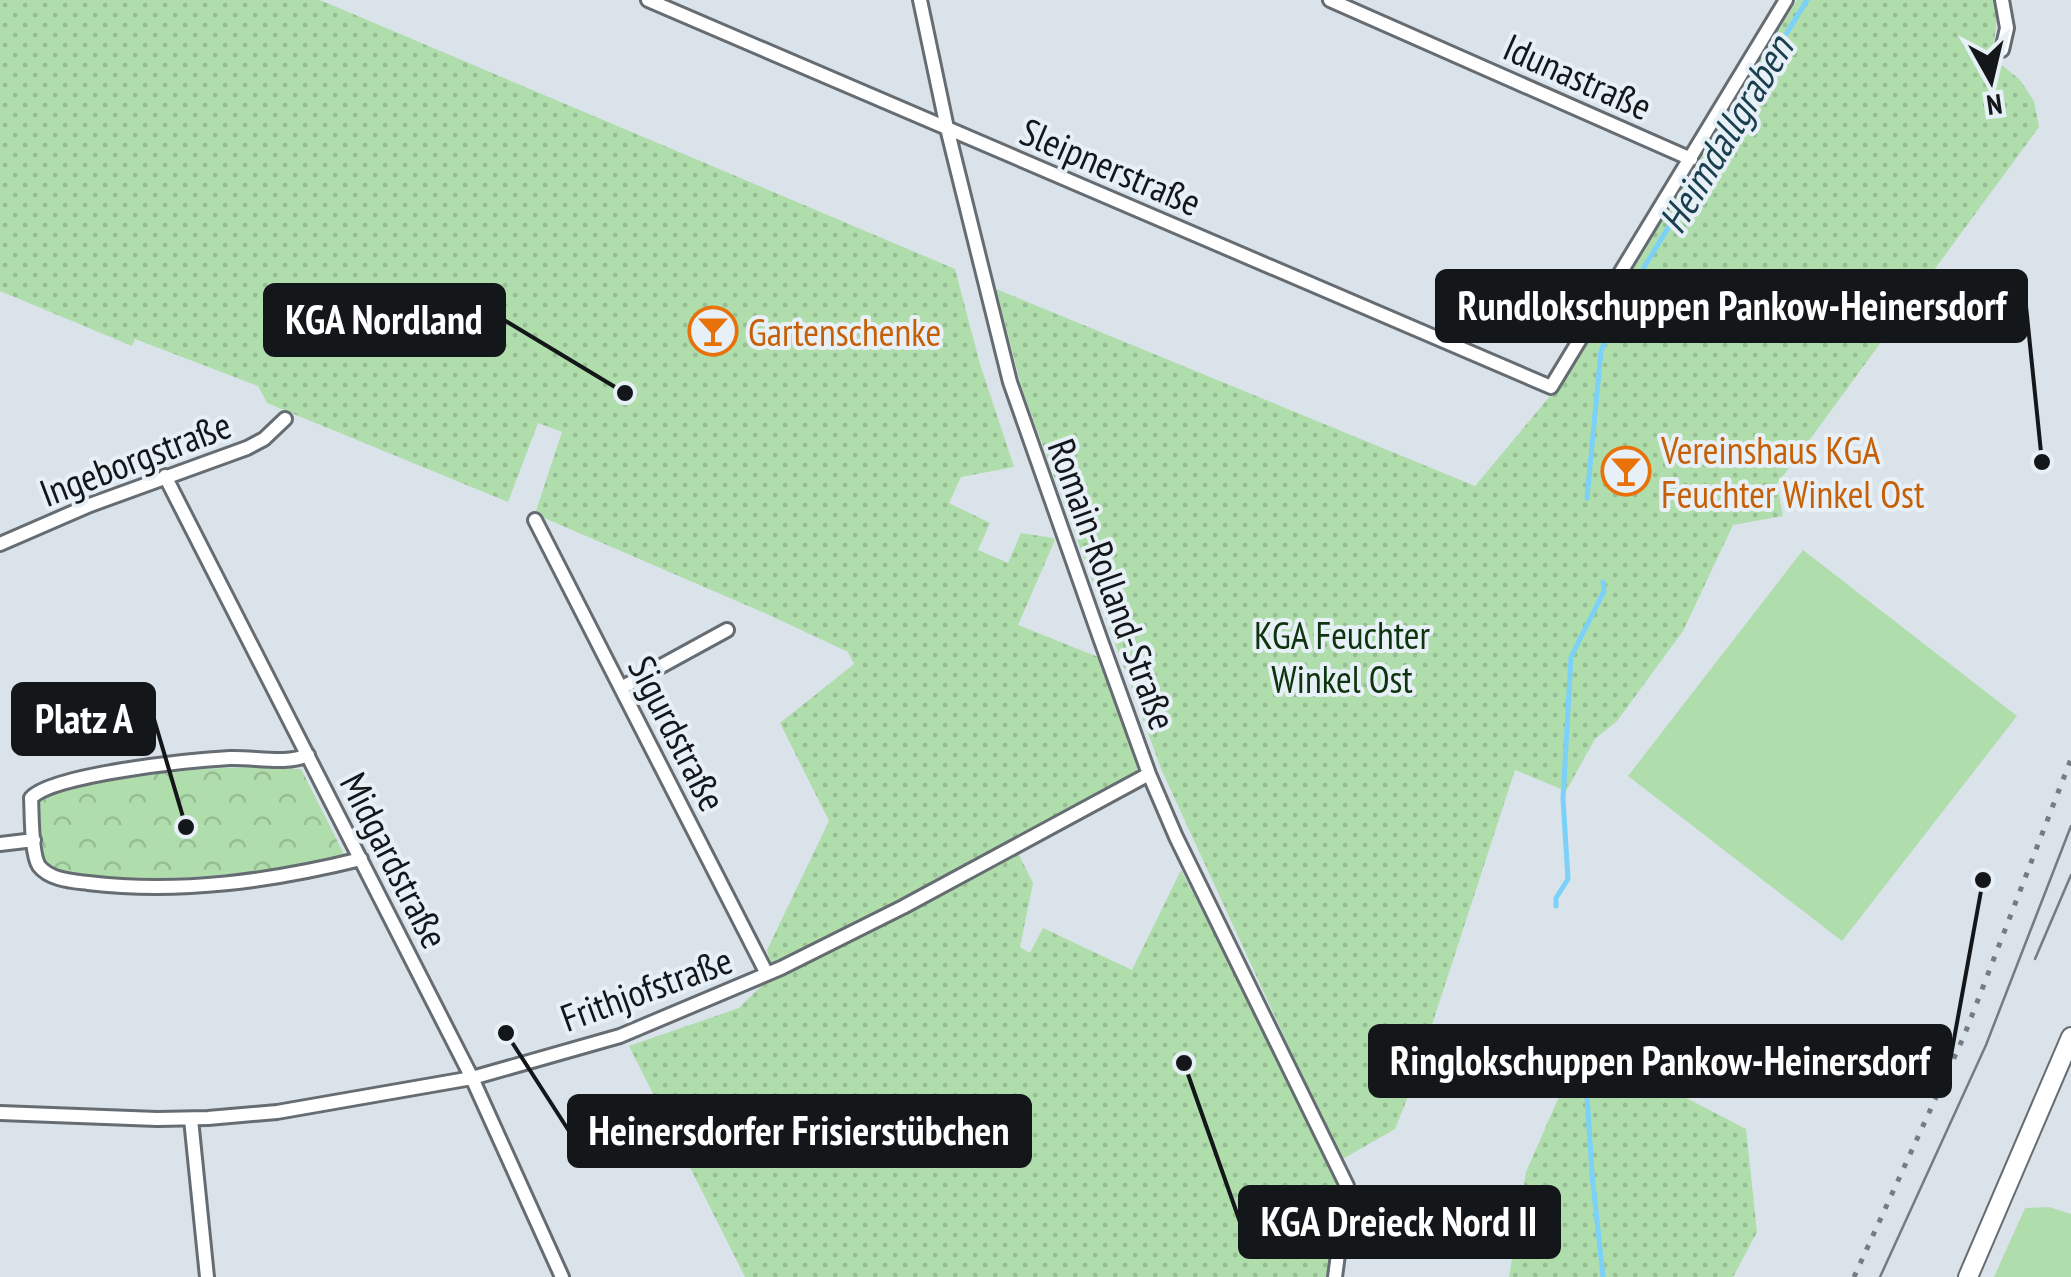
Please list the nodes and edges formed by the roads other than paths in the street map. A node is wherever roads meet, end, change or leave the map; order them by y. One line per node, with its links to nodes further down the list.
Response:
1 (648, 0): 7 (street, Sleipnerstraße)
2 (920, 0): 7 (street, Romain-Rolland-Straße)
3 (1330, 0): 8 (street, Idunastraße)
4 (1786, 0): 8 (street)
5 (2002, 0): 6 (street)
6 (2002, 50)
7 (947, 128): 8 (street, Sleipnerstraße); 16 (street, Romain-Rolland-Straße)
8 (1691, 159)
9 (285, 418): 10 (street, Ingeborgstraße)
10 (166, 476): 12 (street, Ingeborgstraße); 15 (street, Midgardstraße)
11 (535, 520): 14 (street, Sigurdstraße)
12 (0, 544)
13 (726, 630): 14 (street)
14 (622, 688): 20 (street, Sigurdstraße)
15 (308, 756): 17 (street); 19 (street, Midgardstraße)
16 (1149, 774): 20 (street, Frithjofstraße); 27 (street, Romain-Rolland-Straße)
17 (34, 840): 18 (street); 19 (street)
18 (0, 844)
19 (361, 858): 22 (street, Midgardstraße)
20 (767, 974): 22 (street, Frithjofstraße)
21 (2071, 1037): 28 (main road)
22 (472, 1078): 24 (street, Frithjofstraße); 26 (street, Midgardstraße)
23 (0, 1113): 24 (street, Frithjofstraße)
24 (191, 1119): 25 (street)
25 (207, 1277)
26 (562, 1277)
27 (1335, 1277)
28 (1968, 1277)

